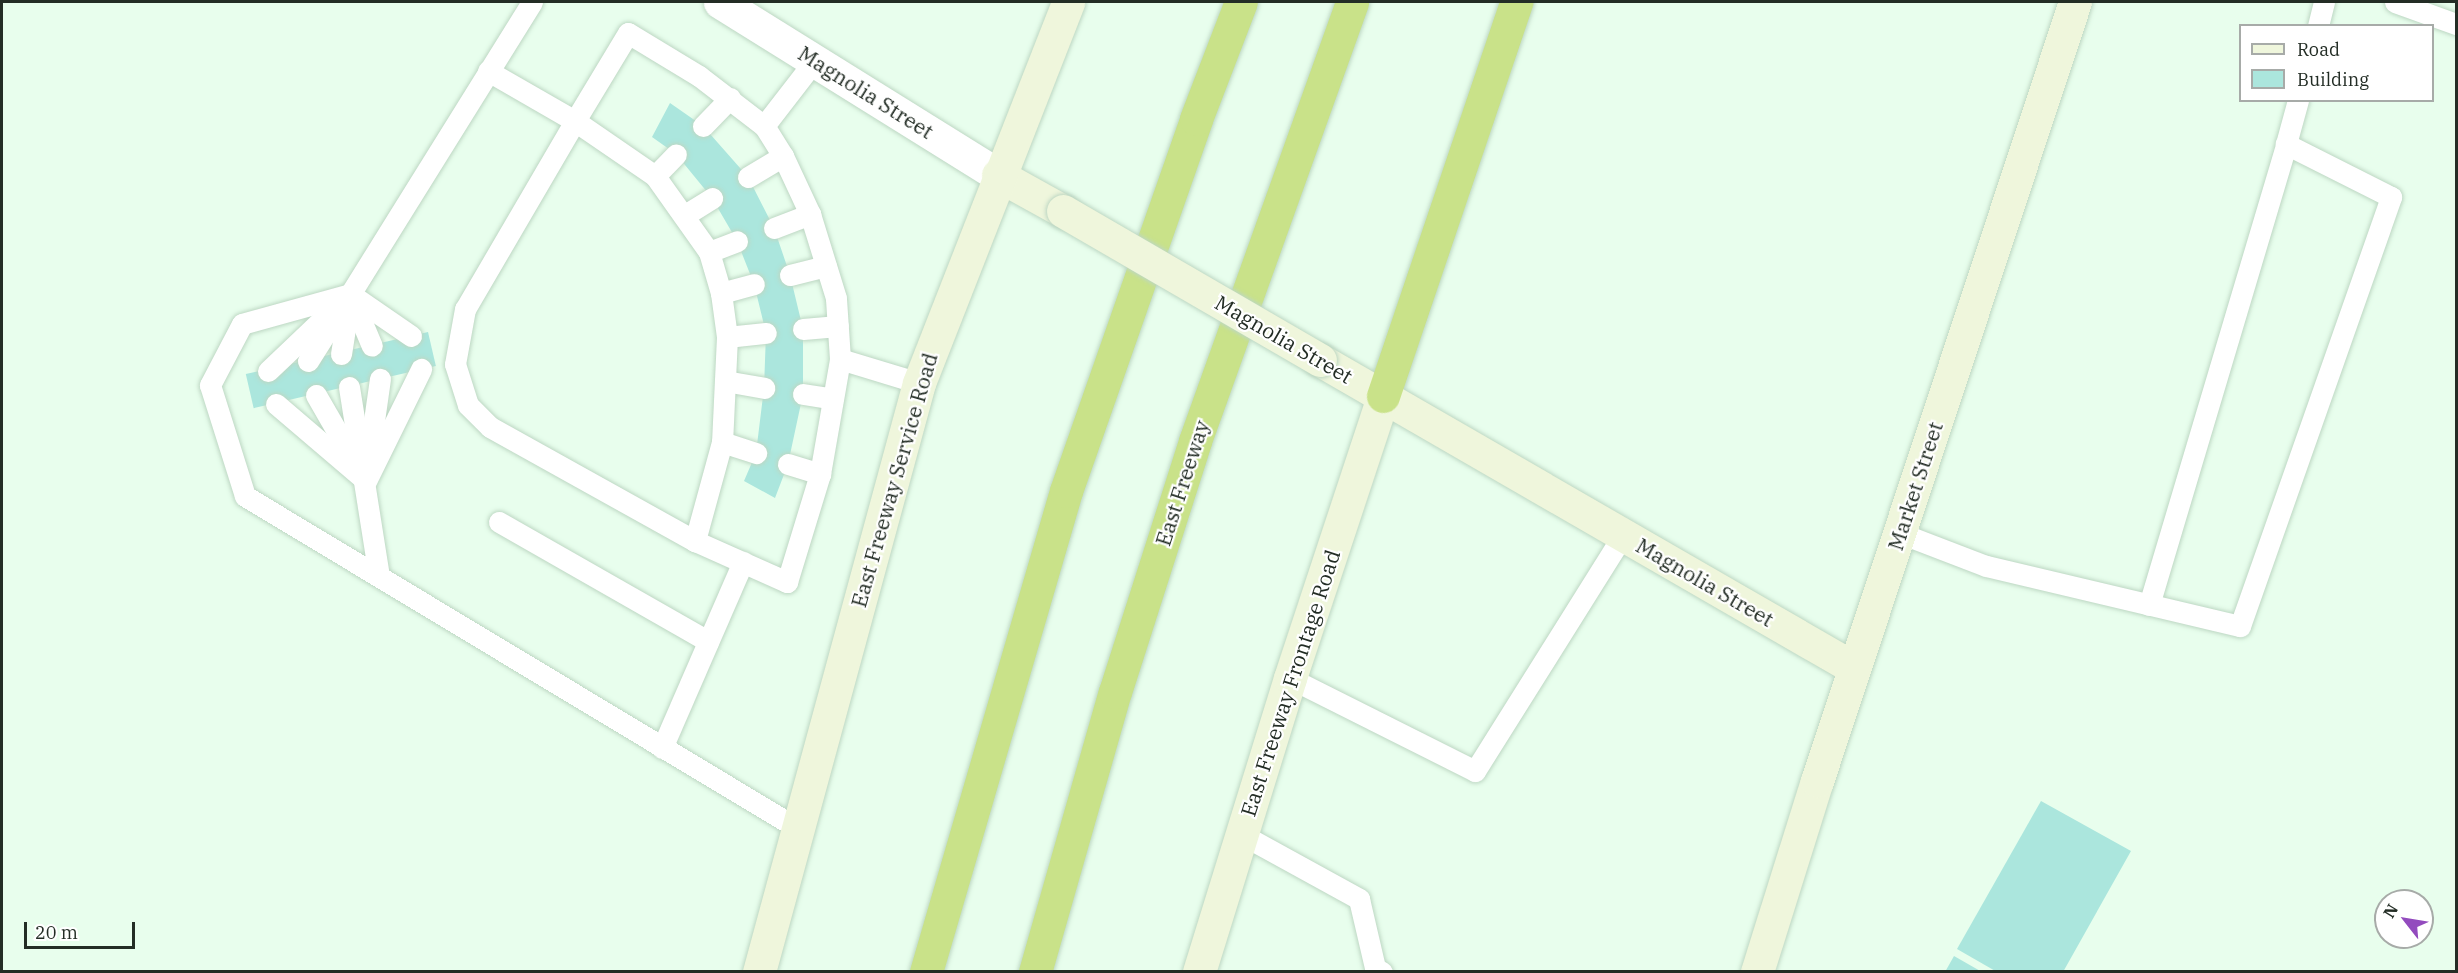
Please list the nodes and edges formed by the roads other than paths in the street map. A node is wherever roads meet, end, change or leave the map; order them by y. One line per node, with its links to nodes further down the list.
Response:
1 (532, 2): 13 (lane)
2 (720, 2): 12 (street, Magnolia Street)
3 (1068, 2): 22 (street, East Freeway Service Road)
4 (1241, 2): 76 (highway)
5 (1352, 2): 77 (highway, East Freeway)
6 (1516, 2): 54 (highway)
7 (2075, 2): 63 (street, Market Street)
8 (2324, 2): 10 (lane)
9 (2395, 2): 11 (lane)
10 (2318, 24)
11 (2457, 24)
12 (815, 60): 18 (lane); 22 (street, Magnolia Street)
13 (488, 71): 16 (lane); 35 (lane)
14 (730, 98): 16 (lane); 17 (lane); 18 (lane)
15 (2297, 102): 19 (lane)
16 (575, 121): 23 (lane); 65 (lane)
17 (703, 126)
18 (764, 126): 21 (lane)
19 (2286, 144): 68 (lane); 68 (lane)
20 (676, 154): 23 (lane)
21 (783, 156): 24 (lane); 26 (lane)
22 (998, 174): 49 (street, East Freeway Service Road); 54 (street, Magnolia Street, bridge)
23 (655, 176): 27 (lane)
24 (747, 177)
25 (712, 198): 27 (lane)
26 (810, 214): 28 (lane); 31 (lane)
27 (685, 215): 30 (lane)
28 (774, 228)
29 (737, 242): 30 (lane)
30 (709, 252): 34 (lane)
31 (826, 266): 32 (lane); 36 (lane)
32 (790, 275)
33 (754, 284): 34 (lane)
34 (721, 293): 40 (lane)
35 (350, 294): 39 (lane); 41 (lane); 42 (lane); 44 (lane); 46 (lane); 67 (lane)
36 (838, 326): 37 (lane); 43 (lane)
37 (803, 329)
38 (766, 333): 40 (lane)
39 (411, 336)
40 (728, 337): 48 (lane)
41 (372, 346)
42 (341, 354)
43 (840, 359): 49 (lane); 55 (lane)
44 (308, 361)
45 (421, 369): 61 (lane)
46 (268, 371)
47 (380, 379): 61 (lane)
48 (725, 381): 51 (lane); 57 (lane)
49 (919, 383): 73 (street, East Freeway Service Road)
50 (349, 387): 61 (lane)
51 (764, 387)
52 (803, 394): 55 (lane)
53 (316, 395): 61 (lane)
54 (1383, 396): 64 (street, Magnolia Street); 71 (street, East Freeway Frontage Road)
55 (833, 399): 60 (lane)
56 (276, 404): 61 (lane)
57 (722, 442): 58 (lane); 65 (lane)
58 (756, 453)
59 (788, 464): 60 (lane)
60 (820, 474): 66 (lane)
61 (366, 481): 67 (lane)
62 (499, 522): 69 (lane)
63 (1900, 533): 68 (lane); 70 (street, Market Street)
64 (1623, 535): 70 (street, Magnolia Street); 71 (lane)
65 (695, 541): 66 (lane)
66 (743, 562): 69 (lane)
67 (380, 576): 72 (lane)
68 (2149, 605)
69 (708, 641): 72 (lane)
70 (1854, 668): 80 (street, Market Street)
71 (1290, 678): 74 (street, East Freeway Frontage Road)
72 (662, 748): 73 (lane)
73 (797, 828): 75 (street, East Freeway Service Road)
74 (1241, 834): 78 (street, East Freeway Frontage Road); 79 (lane)
75 (759, 972)
76 (926, 972)
77 (1035, 972)
78 (1199, 972)
79 (1382, 972)
80 (1757, 972)

